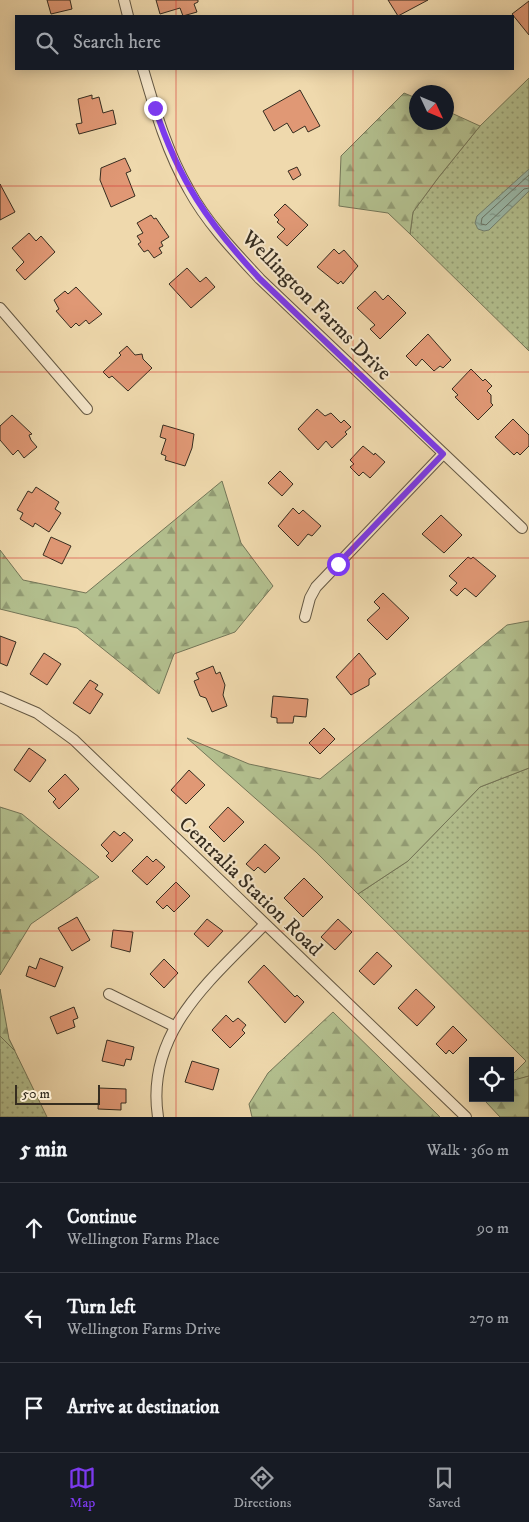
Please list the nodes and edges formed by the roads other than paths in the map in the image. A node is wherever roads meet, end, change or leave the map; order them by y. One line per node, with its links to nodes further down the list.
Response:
1 (124, 0): 2 (street)
2 (128, 15)
3 (143, 70): 6 (street, Wellington Farms Drive)
4 (0, 308): 5 (street)
5 (87, 409)
6 (443, 454): 7 (street, Wellington Farms Drive); 8 (street)
7 (522, 528)
8 (306, 617)
9 (0, 697): 10 (street, Centralia Station Road)
10 (264, 925): 12 (street); 14 (street, Centralia Station Road)
11 (109, 994): 12 (street)
12 (174, 1026): 13 (street)
13 (158, 1117)
14 (466, 1117)

